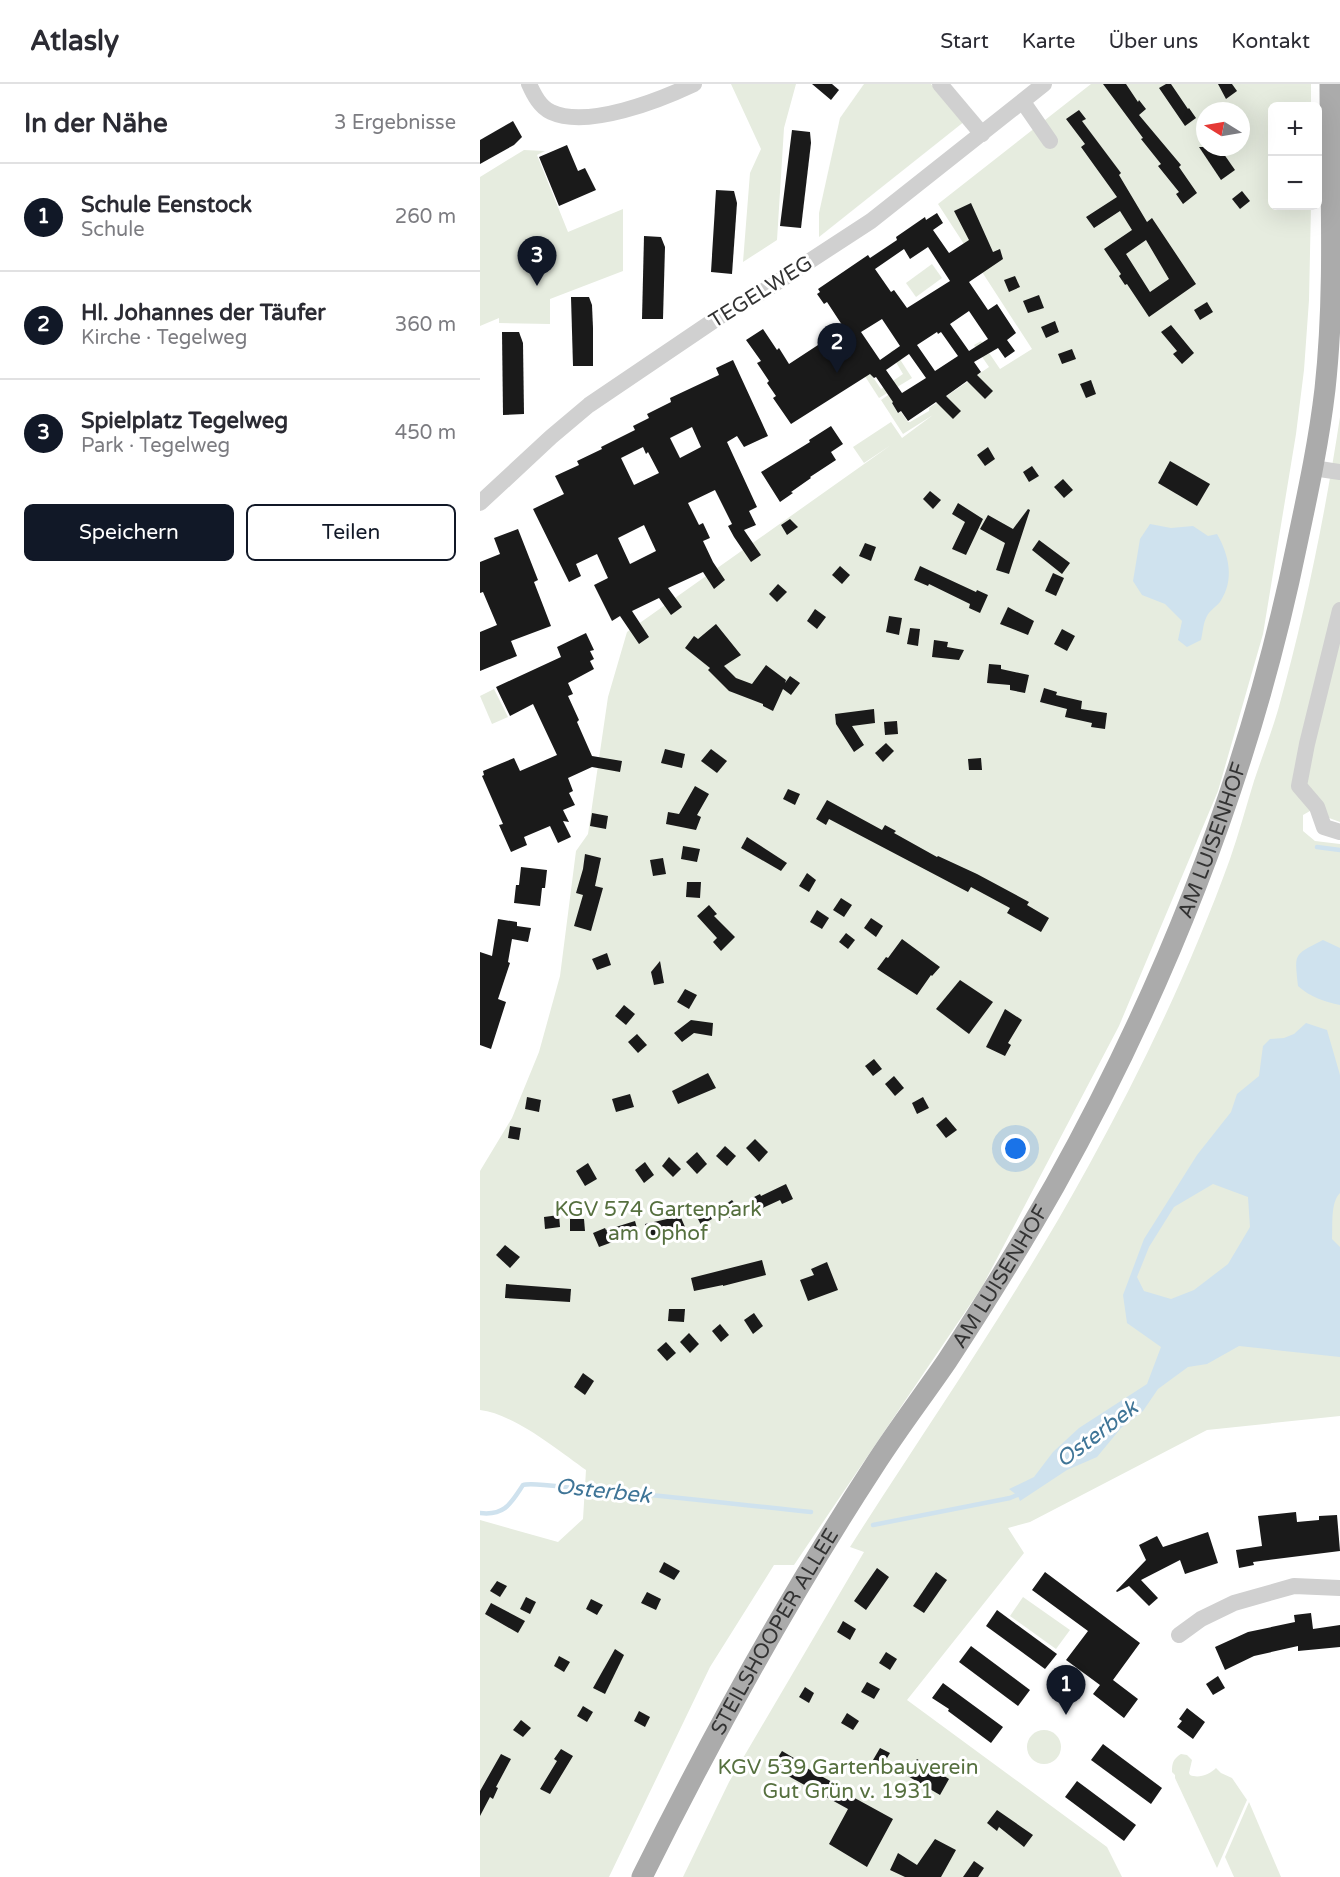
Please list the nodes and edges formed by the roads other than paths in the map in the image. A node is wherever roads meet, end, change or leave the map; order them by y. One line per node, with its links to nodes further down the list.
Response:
1 (529, 84): 2 (street)
2 (694, 84)
3 (940, 84): 7 (street)
4 (1044, 84): 6 (street, TEGELWEG)
5 (1330, 84): 9 (main road, AM LUISENHOF)
6 (1023, 102): 7 (street, TEGELWEG); 8 (street)
7 (982, 134): 11 (street, TEGELWEG)
8 (1050, 141)
9 (1313, 468): 10 (street); 14 (main road, AM LUISENHOF)
10 (1340, 472)
11 (480, 503)
12 (1340, 610): 13 (street)
13 (1332, 829)
14 (843, 1515): 17 (main road, STEILSHOOPER ALLEE)
15 (1340, 1588): 16 (street)
16 (1179, 1635)
17 (642, 1877)

